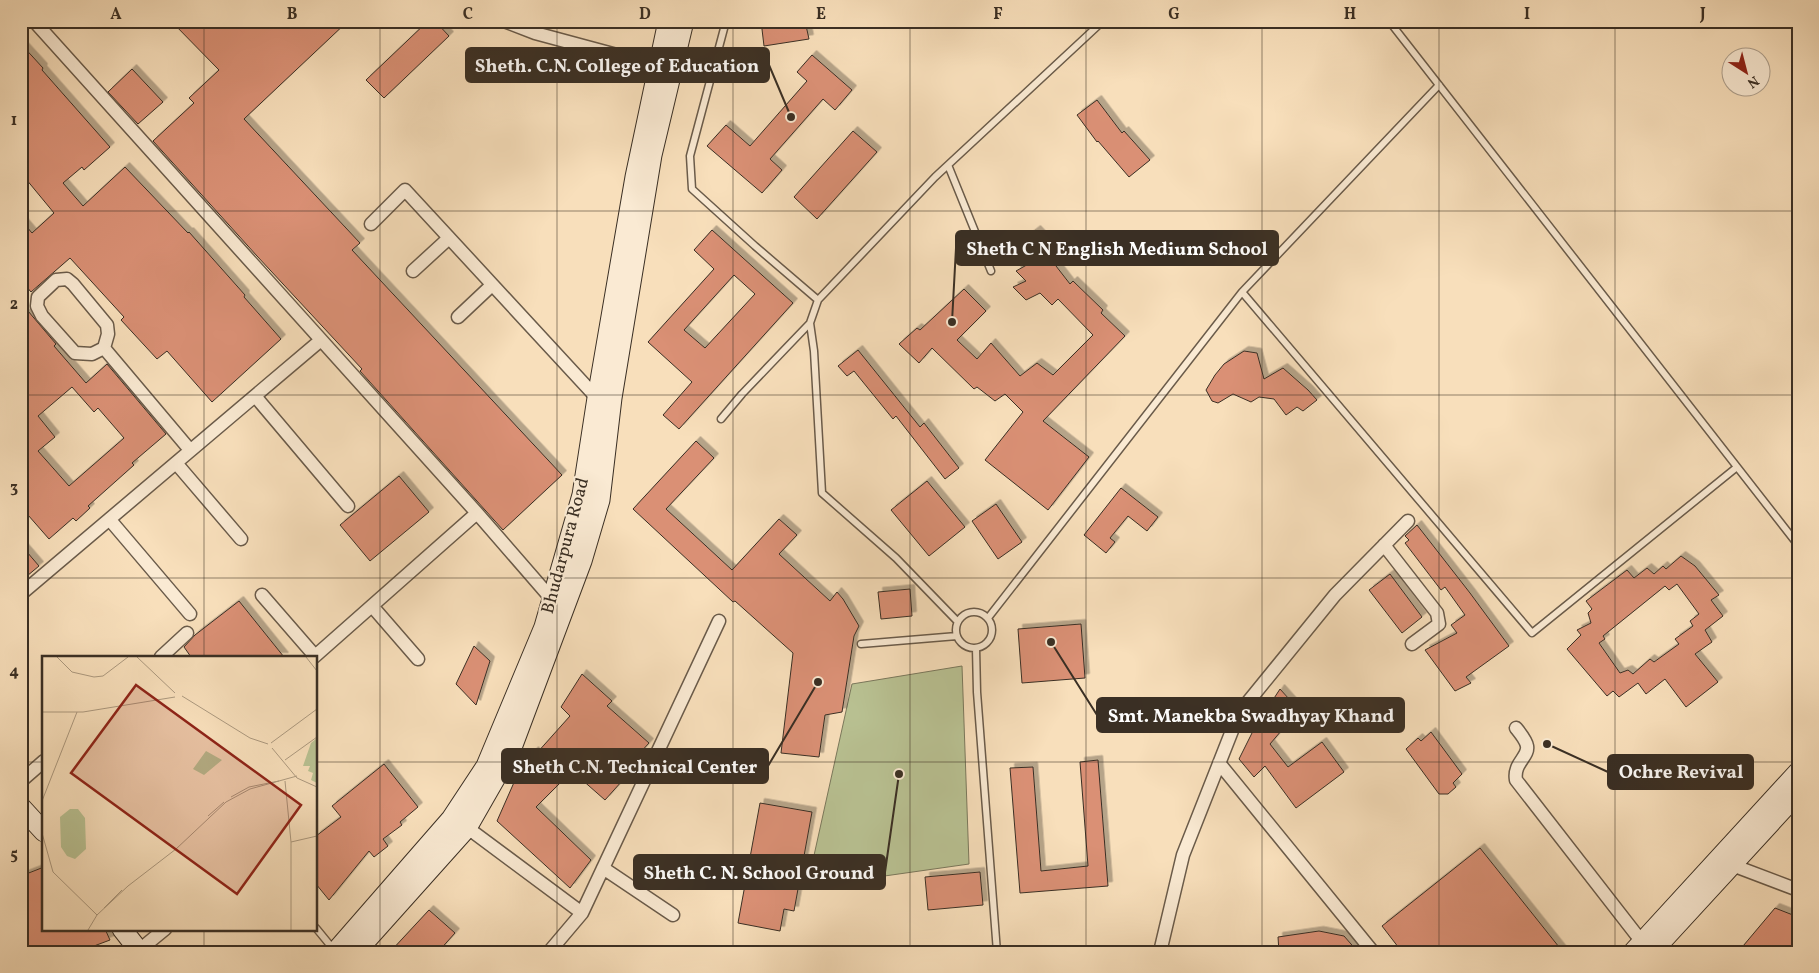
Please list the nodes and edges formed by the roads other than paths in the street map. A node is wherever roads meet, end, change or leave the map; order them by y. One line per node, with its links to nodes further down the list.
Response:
1 (34, 21): 20 (street)
2 (504, 21): 8 (street)
3 (668, 21): 8 (street, Bhudarpura Road)
4 (684, 21): 8 (street, Bhudarpura Road)
5 (726, 21): 17 (lane)
6 (1103, 21): 10 (lane)
7 (1389, 21): 9 (lane)
8 (666, 68): 23 (street, Bhudarpura Road)
9 (1439, 85): 16 (lane); 27 (lane)
10 (948, 165): 14 (lane); 17 (lane)
11 (371, 224): 12 (street)
12 (449, 238): 13 (street); 15 (street)
13 (413, 271)
14 (991, 271)
15 (492, 285): 18 (street); 23 (street)
16 (1242, 292): 27 (lane); 40 (lane)
17 (818, 300): 19 (lane)
18 (458, 317)
19 (810, 323): 24 (lane); 42 (lane)
20 (321, 340): 22 (street); 29 (street)
21 (104, 348): 21 (street); 25 (street)
22 (255, 396): 25 (street); 28 (street)
23 (604, 401): 38 (street, Bhudarpura Road)
24 (720, 419)
25 (190, 450): 26 (street)
26 (176, 463): 30 (street); 32 (street)
27 (1737, 467): 34 (lane)
28 (348, 506)
29 (477, 513): 37 (street); 38 (street)
30 (110, 520): 35 (street); 39 (street)
31 (1408, 521): 33 (street)
32 (241, 539)
33 (1384, 545): 46 (street); 54 (street)
34 (1798, 545)
35 (21, 594)
36 (262, 594): 49 (street)
37 (372, 606): 50 (street); 51 (street)
38 (558, 606): 59 (street, Bhudarpura Road)
39 (190, 614)
40 (988, 618): 42 (lane); 47 (lane)
41 (720, 621): 62 (street)
42 (958, 622): 44 (lane)
43 (187, 633): 48 (street)
44 (957, 636): 45 (lane); 47 (lane)
45 (861, 644)
46 (1412, 644)
47 (976, 648): 74 (lane)
48 (162, 656)
49 (314, 656)
50 (316, 656)
51 (418, 659)
52 (1516, 728): 69 (street)
53 (42, 763): 56 (street)
54 (1219, 763): 75 (street); 76 (street)
55 (1798, 772): 69 (street)
56 (21, 782)
57 (1798, 793): 61 (street)
58 (21, 807): 60 (street)
59 (460, 822): 64 (street); 71 (street, Bhudarpura Road); 72 (street, Bhudarpura Road)
60 (42, 830)
61 (1732, 865): 63 (street); 69 (street)
62 (603, 868): 64 (street); 65 (street)
63 (1798, 890)
64 (582, 913): 73 (street)
65 (673, 915)
66 (123, 930): 70 (street)
67 (165, 930): 70 (street)
68 (318, 930): 71 (lane)
69 (1642, 949)
70 (139, 951)
71 (335, 952)
72 (356, 952)
73 (549, 952)
74 (997, 952)
75 (1160, 952)
76 (1373, 952)

